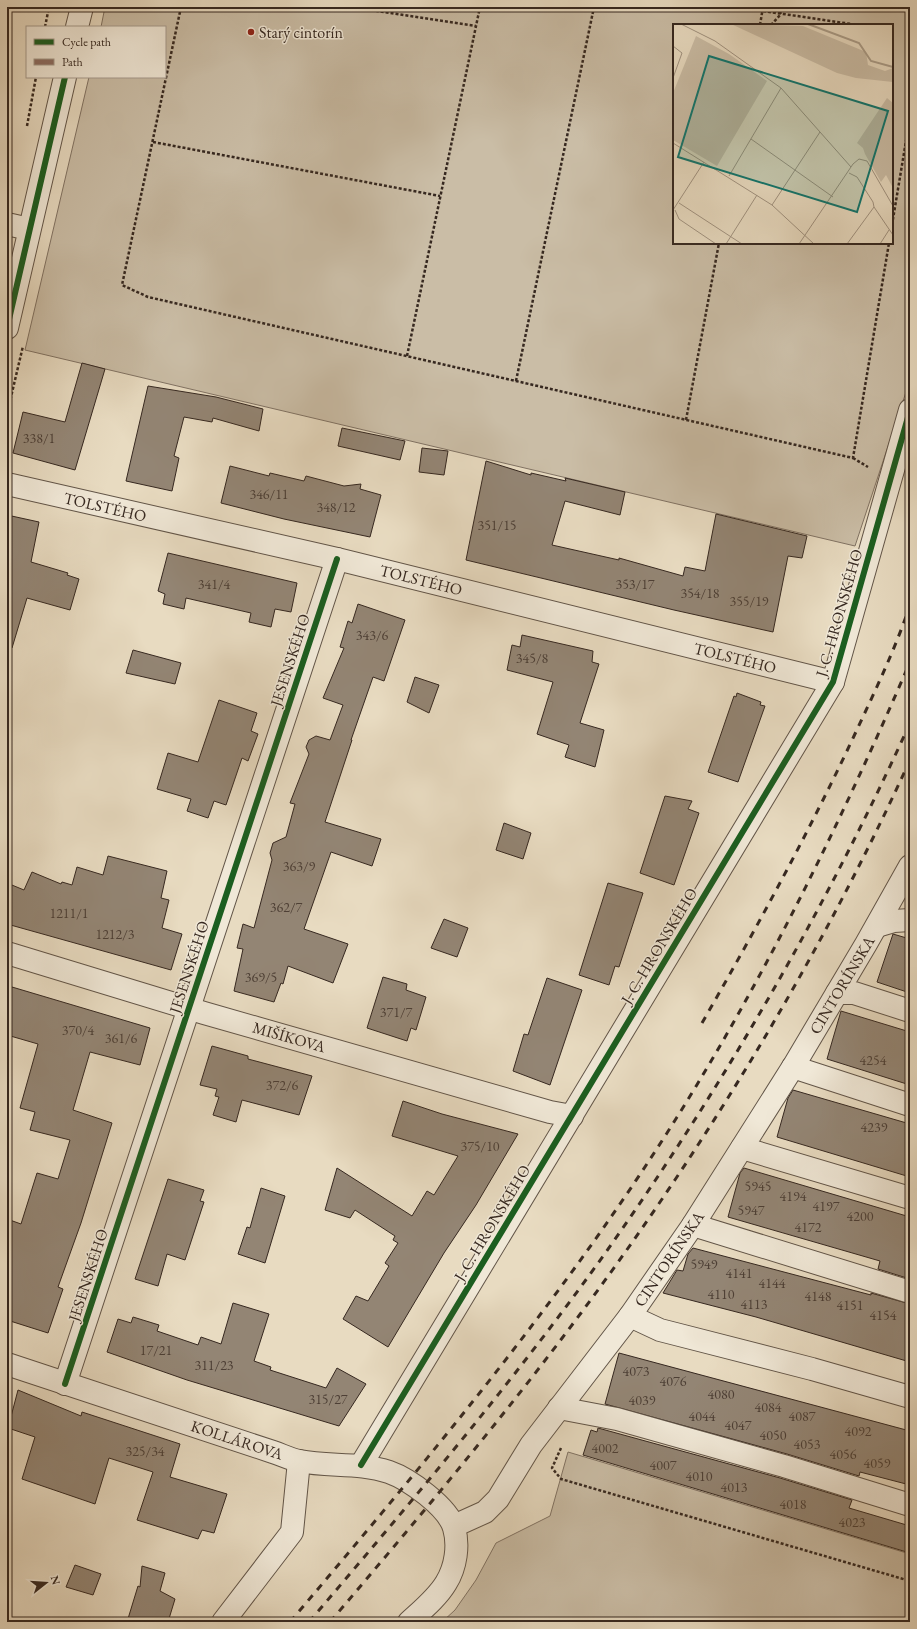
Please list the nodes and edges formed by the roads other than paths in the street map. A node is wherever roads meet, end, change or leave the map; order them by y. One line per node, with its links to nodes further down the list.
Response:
1 (82, 7): 2 (street)
2 (77, 26)
3 (65, 78): 5 (street)
4 (7, 224): 5 (street)
5 (29, 229): 6 (street)
6 (7, 328)
7 (910, 410): 10 (street, J. C. HRONSKÉHO)
8 (7, 484): 9 (street, TOLSTÉHO)
9 (336, 559): 10 (street, TOLSTÉHO); 16 (street, JESENSKÉHO)
10 (833, 682): 20 (street, J. C. HRONSKÉHO)
11 (910, 866): 13 (street, CINTORÍNSKA)
12 (910, 920): 13 (street)
13 (877, 926): 15 (street, CINTORÍNSKA)
14 (7, 953): 16 (street, MIŠÍKOVA)
15 (837, 993): 17 (street); 18 (street, CINTORÍNSKA)
16 (189, 1008): 20 (street, MIŠÍKOVA); 27 (street, JESENSKÉHO)
17 (910, 1011)
18 (793, 1067): 19 (street); 21 (street, CINTORÍNSKA)
19 (910, 1105)
20 (572, 1116): 31 (street, J. C. HRONSKÉHO)
21 (742, 1148): 22 (street); 23 (street, CINTORÍNSKA)
22 (910, 1198)
23 (693, 1225): 24 (street); 25 (street, CINTORÍNSKA)
24 (910, 1292)
25 (630, 1316): 28 (street); 29 (street, CINTORÍNSKA)
26 (7, 1364): 27 (street, KOLLÁROVA)
27 (65, 1384): 30 (street, KOLLÁROVA)
28 (910, 1397)
29 (559, 1408): 32 (street); 33 (street, CINTORÍNSKA)
30 (299, 1461): 31 (street, KOLLÁROVA); 34 (street)
31 (361, 1465): 33 (street, KOLLÁROVA)
32 (910, 1505)
33 (454, 1526): 35 (street)
34 (224, 1622)
35 (409, 1622)

